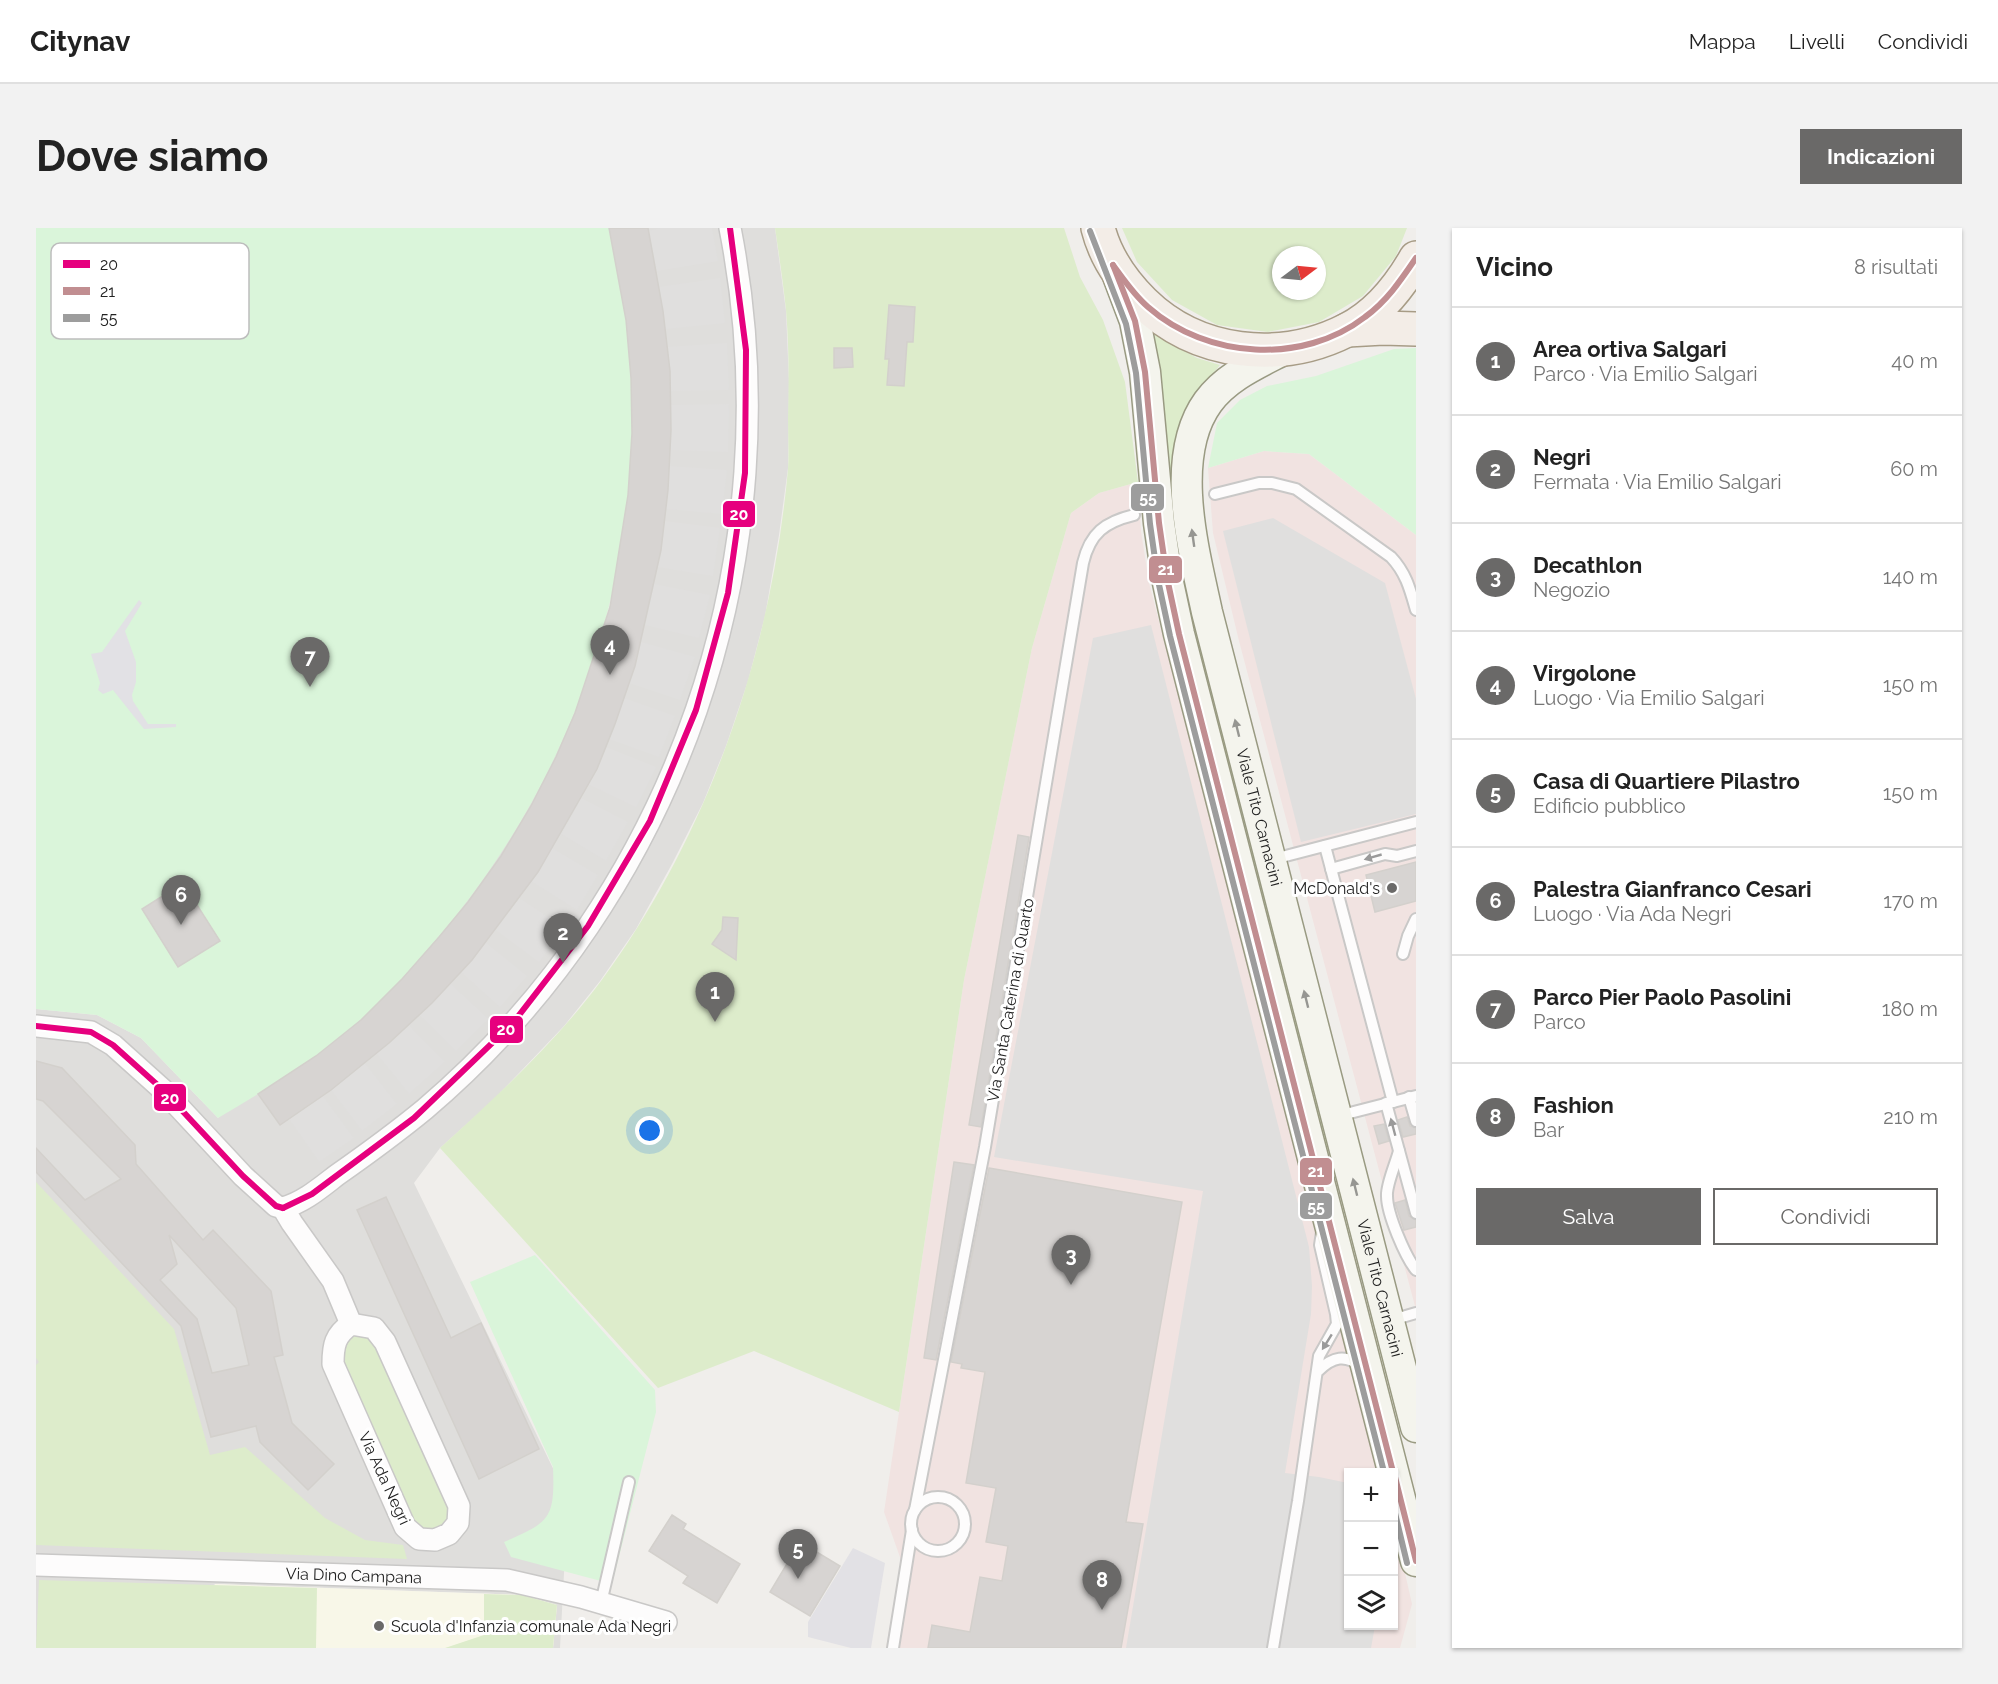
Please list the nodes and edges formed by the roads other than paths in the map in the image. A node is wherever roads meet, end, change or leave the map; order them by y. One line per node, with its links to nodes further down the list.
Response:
1 (730, 228): 25 (street)
2 (1098, 228): 4 (main road)
3 (1416, 258): 6 (main road)
4 (1113, 265): 7 (main road); 24 (main road, Viale Tito Carnacini)
5 (1416, 329): 6 (main road)
6 (1347, 330): 7 (main road)
7 (1283, 350): 14 (main road, Viale Tito Carnacini, one-way to 7)
8 (1215, 494): 10 (lane)
9 (1134, 515): 34 (lane, Via Santa Caterina di Quarto)
10 (1416, 610)
11 (1416, 822): 12 (lane)
12 (1325, 846): 14 (lane); 15 (lane)
13 (1416, 851): 15 (lane, one-way to 15)
14 (1270, 860): 21 (main road, Viale Tito Carnacini, one-way to 14)
15 (1331, 869): 20 (lane)
16 (1416, 918): 17 (lane)
17 (1403, 954)
18 (36, 1026): 25 (street)
19 (1413, 1096): 20 (lane); 22 (lane)
20 (1390, 1103): 21 (lane); 23 (lane, one-way to 20)
21 (1336, 1117): 28 (main road, Viale Tito Carnacini, one-way to 21)
22 (1416, 1121)
23 (1400, 1151): 26 (lane); 27 (lane)
24 (1325, 1205): 30 (lane, one-way to 30); 31 (main road, Viale Tito Carnacini)
25 (283, 1208): 29 (street)
26 (1416, 1213)
27 (1416, 1270)
28 (1402, 1317): 32 (main road, Viale Tito Carnacini)
29 (351, 1324): 29 (street, Via Ada Negri)
30 (1319, 1370): 31 (lane); 41 (lane)
31 (1368, 1370): 36 (main road, Viale Tito Carnacini)
32 (1416, 1427)
33 (629, 1482): 38 (lane)
34 (915, 1510): 35 (lane); 35 (lane)
35 (912, 1528): 40 (lane)
36 (1416, 1561)
37 (36, 1565): 38 (street, Via Dino Campana)
38 (601, 1603): 39 (street, Via Dino Campana)
39 (666, 1622)
40 (893, 1648)
41 (1273, 1648)

